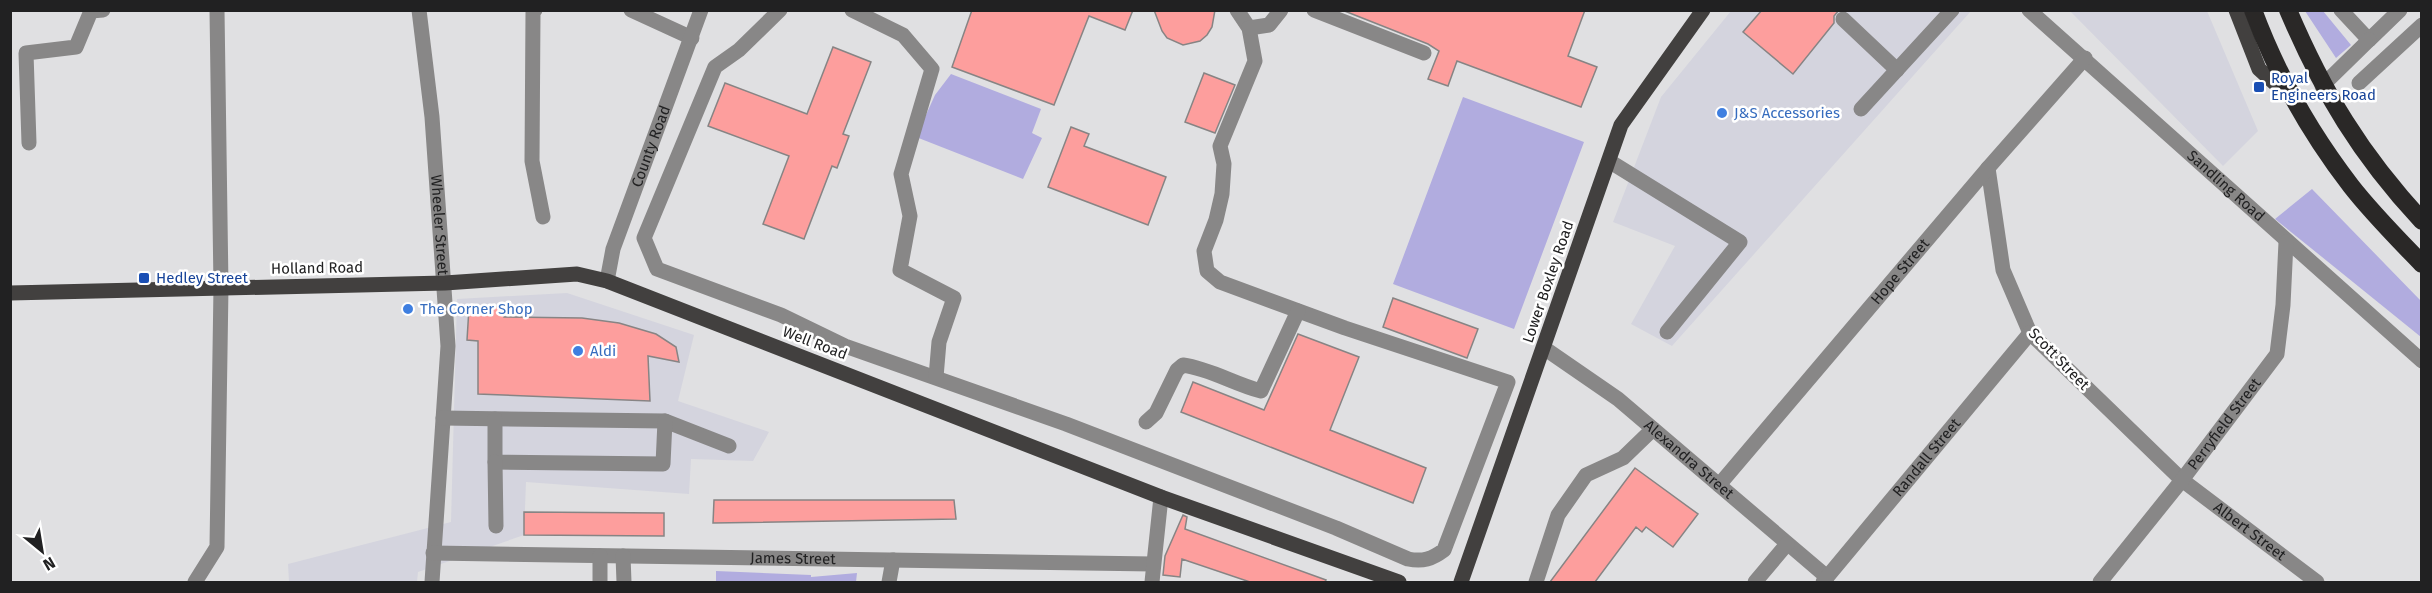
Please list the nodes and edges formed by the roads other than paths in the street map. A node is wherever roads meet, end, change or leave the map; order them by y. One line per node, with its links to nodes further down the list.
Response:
1 (103, 10): 19 (street)
2 (218, 10): 42 (street)
3 (419, 10): 41 (street, Wheeler Street)
4 (631, 10): 24 (street)
5 (701, 10): 24 (street, County Road)
6 (780, 10): 49 (street)
7 (852, 10): 49 (street)
8 (1237, 10): 23 (street)
9 (1281, 10): 23 (street)
10 (1314, 10): 26 (street)
11 (1702, 10): 34 (main road, Lower Boxley Road)
12 (1952, 10): 28 (street)
13 (2029, 10): 27 (street, Sandling Road)
14 (2236, 10): 31 (main road)
15 (2253, 10): 31 (highway)
16 (2288, 10): 30 (highway)
17 (2342, 10): 25 (street)
18 (2400, 10): 25 (street)
19 (91, 11): 33 (street)
20 (534, 11): 36 (street)
21 (1843, 19): 28 (street)
22 (2421, 25): 29 (street)
23 (1249, 28): 44 (street)
24 (692, 38): 40 (street, County Road)
25 (2368, 40): 30 (street)
26 (1424, 53)
27 (2085, 58): 35 (street, Hope Street); 38 (street, Sandling Road)
28 (1897, 70): 32 (street)
29 (2359, 83)
30 (2322, 86): 37 (highway)
31 (2299, 105): 39 (highway)
32 (1861, 109)
33 (29, 143)
34 (1609, 161): 45 (street); 47 (main road, Lower Boxley Road)
35 (1988, 168): 46 (street, Scott Street); 58 (street, Hope Street)
36 (543, 217)
37 (2421, 221)
38 (2286, 242): 48 (street, Sandling Road); 57 (street, Perryfield Street)
39 (2421, 264)
40 (607, 281): 41 (main road, Well Road); 59 (main road, Well Road)
41 (445, 283): 42 (main road, Holland Road); 50 (street, Wheeler Street)
42 (221, 287): 43 (main road, Holland Road); 68 (street)
43 (10, 293)
44 (1298, 311): 49 (street); 53 (street)
45 (1667, 332)
46 (2030, 333): 57 (street, Scott Street); 67 (street, Randall Street)
47 (1544, 348): 54 (street, Alexandra Street); 75 (main road, Lower Boxley Road)
48 (2421, 361)
49 (936, 377)
50 (443, 418): 51 (street); 62 (street, Wheeler Street)
51 (495, 419): 52 (street); 56 (street)
52 (665, 421): 55 (street); 56 (street)
53 (1146, 422)
54 (1653, 429): 58 (street, Alexandra Street); 76 (street)
55 (729, 446)
56 (495, 462): 60 (street)
57 (2182, 480): 78 (street, Perryfield Street); 79 (street, Albert Street)
58 (1719, 485): 61 (street, Alexandra Street)
59 (1161, 497): 66 (street); 74 (main road)
60 (496, 526)
61 (1787, 543): 67 (street, Alexandra Street); 77 (street)
62 (433, 553): 63 (street, James Street); 69 (street, Wheeler Street)
63 (600, 556): 64 (street, James Street); 70 (street)
64 (623, 556): 65 (street, James Street); 71 (street)
65 (892, 560): 66 (street, James Street); 72 (street)
66 (1153, 564): 73 (street)
67 (1825, 580)
68 (195, 582)
69 (432, 582)
70 (600, 582)
71 (624, 582)
72 (889, 582)
73 (1152, 582)
74 (1398, 582)
75 (1461, 582)
76 (1536, 582)
77 (1755, 582)
78 (2100, 582)
79 (2317, 582)

